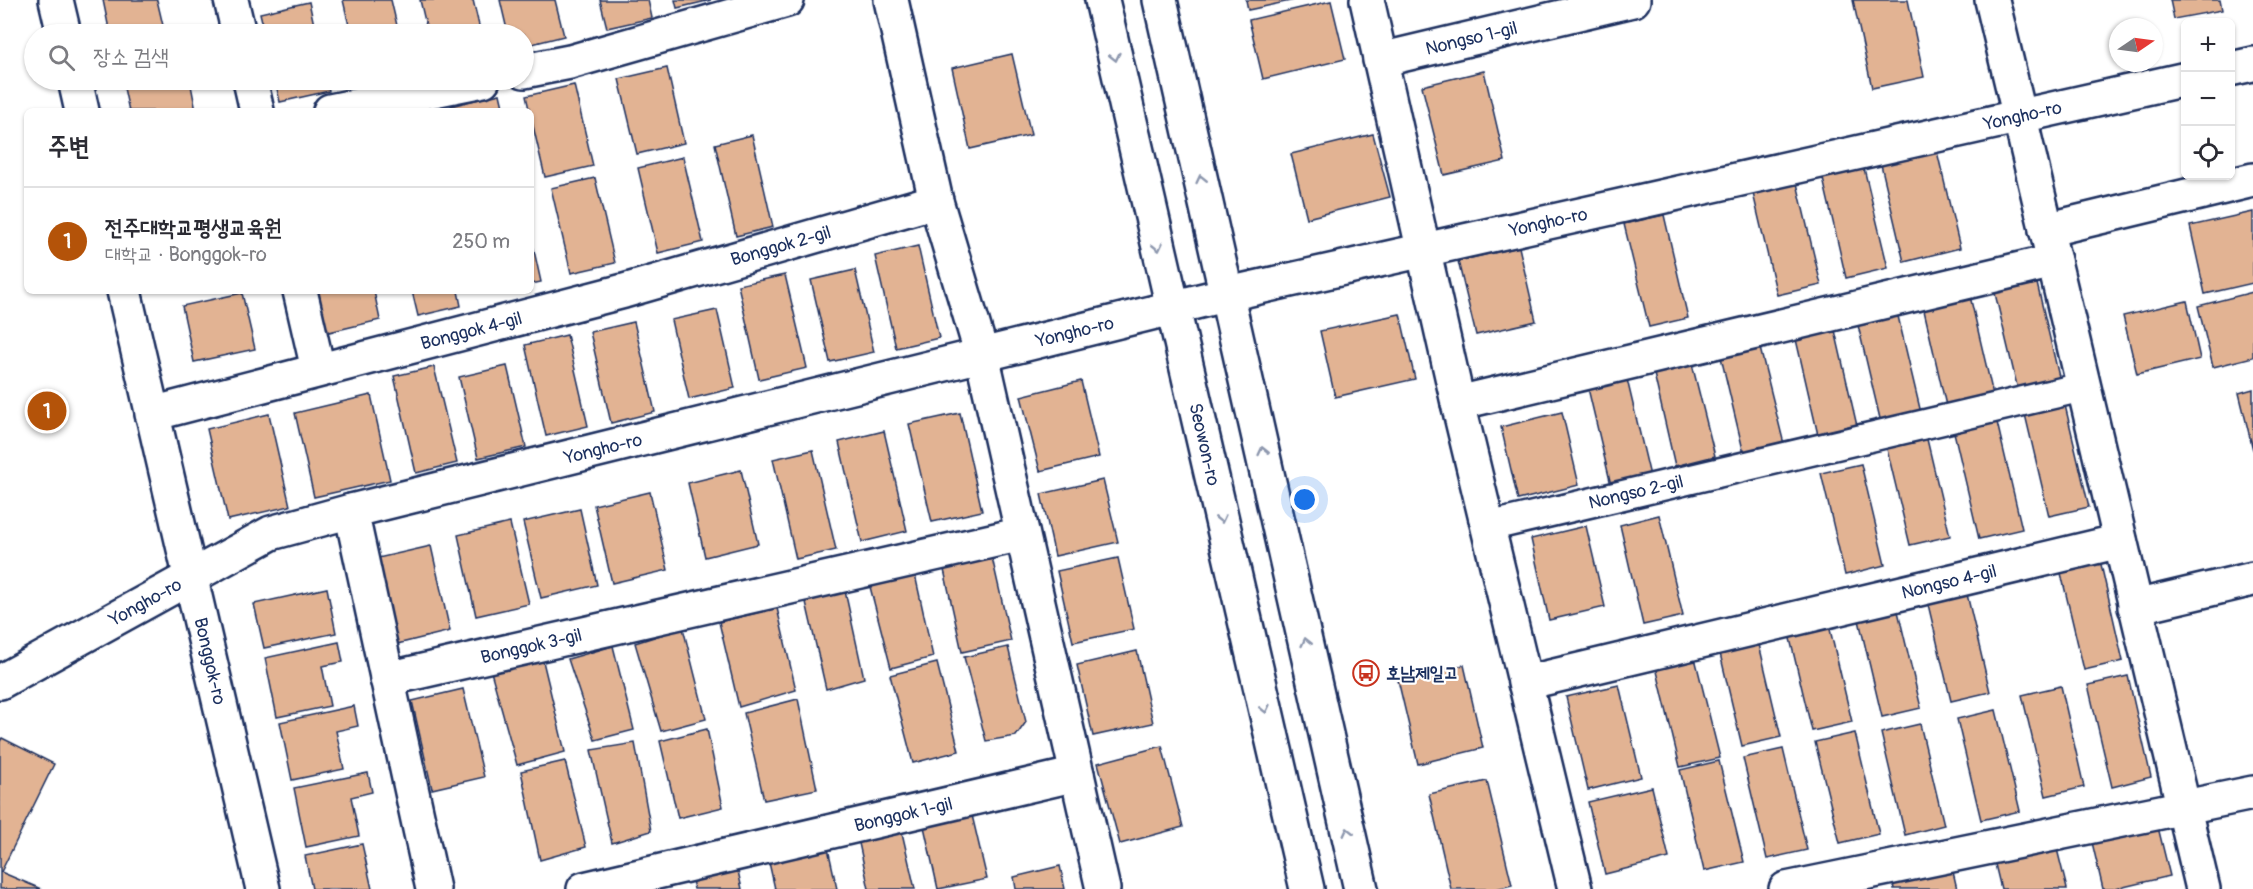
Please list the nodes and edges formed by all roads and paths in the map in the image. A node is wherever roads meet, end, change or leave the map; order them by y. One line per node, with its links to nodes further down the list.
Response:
1 (56, 0): 10 (street)
2 (231, 0): 11 (street)
3 (787, 0): 15 (street)
4 (891, 0): 25 (street)
5 (1102, 0): 33 (street, Seowon-ro, one-way to 33)
6 (1160, 0): 32 (street, one-way to 6)
7 (1367, 0): 12 (street)
8 (1633, 0): 12 (street, Nongso 1-gil)
9 (1992, 0): 23 (street)
10 (62, 24)
11 (237, 24)
12 (1380, 60): 27 (street)
13 (2253, 64): 14 (street)
14 (2235, 68)
15 (534, 69)
16 (2181, 80): 23 (street, Yongho-ro)
17 (77, 90): 20 (street)
18 (252, 90): 21 (street)
19 (434, 90): 22 (street)
20 (81, 108)
21 (256, 108)
22 (345, 108)
23 (2021, 116): 26 (street); 27 (street, Yongho-ro)
24 (2253, 180): 26 (street)
25 (936, 201): 29 (street, Bonggok 2-gil); 34 (street)
26 (2046, 230): 28 (street)
27 (1422, 251): 32 (street, Yongho-ro); 37 (street)
28 (2054, 261): 36 (street); 37 (street)
29 (624, 291): 35 (street, Bonggok 4-gil)
30 (125, 294): 38 (street, Bonggok-ro)
31 (301, 294): 35 (street)
32 (1228, 294): 33 (street, Yongho-ro); 57 (street, one-way to 32)
33 (1172, 308): 34 (street, Yongho-ro); 56 (street, Seowon-ro, one-way to 56)
34 (982, 355): 39 (street, Yongho-ro); 41 (street)
35 (318, 369): 38 (street, Bonggok 4-gil)
36 (2084, 387): 40 (street, Nongso 2-gil); 42 (street)
37 (1458, 403): 40 (street)
38 (152, 414): 43 (street, Bonggok-ro)
39 (351, 511): 43 (street, Yongho-ro); 46 (street)
40 (1487, 527): 48 (street)
41 (1022, 534): 46 (street, Bonggok 3-gil); 49 (street)
42 (2120, 541): 45 (street); 48 (street, Nongso 4-gil)
43 (190, 577): 47 (street, Yongho-ro); 52 (street, Bonggok-ro)
44 (2253, 579): 45 (street)
45 (2135, 607): 51 (street)
46 (387, 679): 53 (street)
47 (0, 682)
48 (1525, 683): 58 (street)
49 (1077, 774): 54 (street, Bonggok 1-gil); 55 (street)
50 (2253, 793): 51 (street)
51 (2183, 809): 59 (street); 60 (street)
52 (263, 889)
53 (434, 889)
54 (584, 889)
55 (1103, 889)
56 (1307, 889)
57 (1361, 889)
58 (1575, 889)
59 (1786, 889)
60 (2203, 889)

